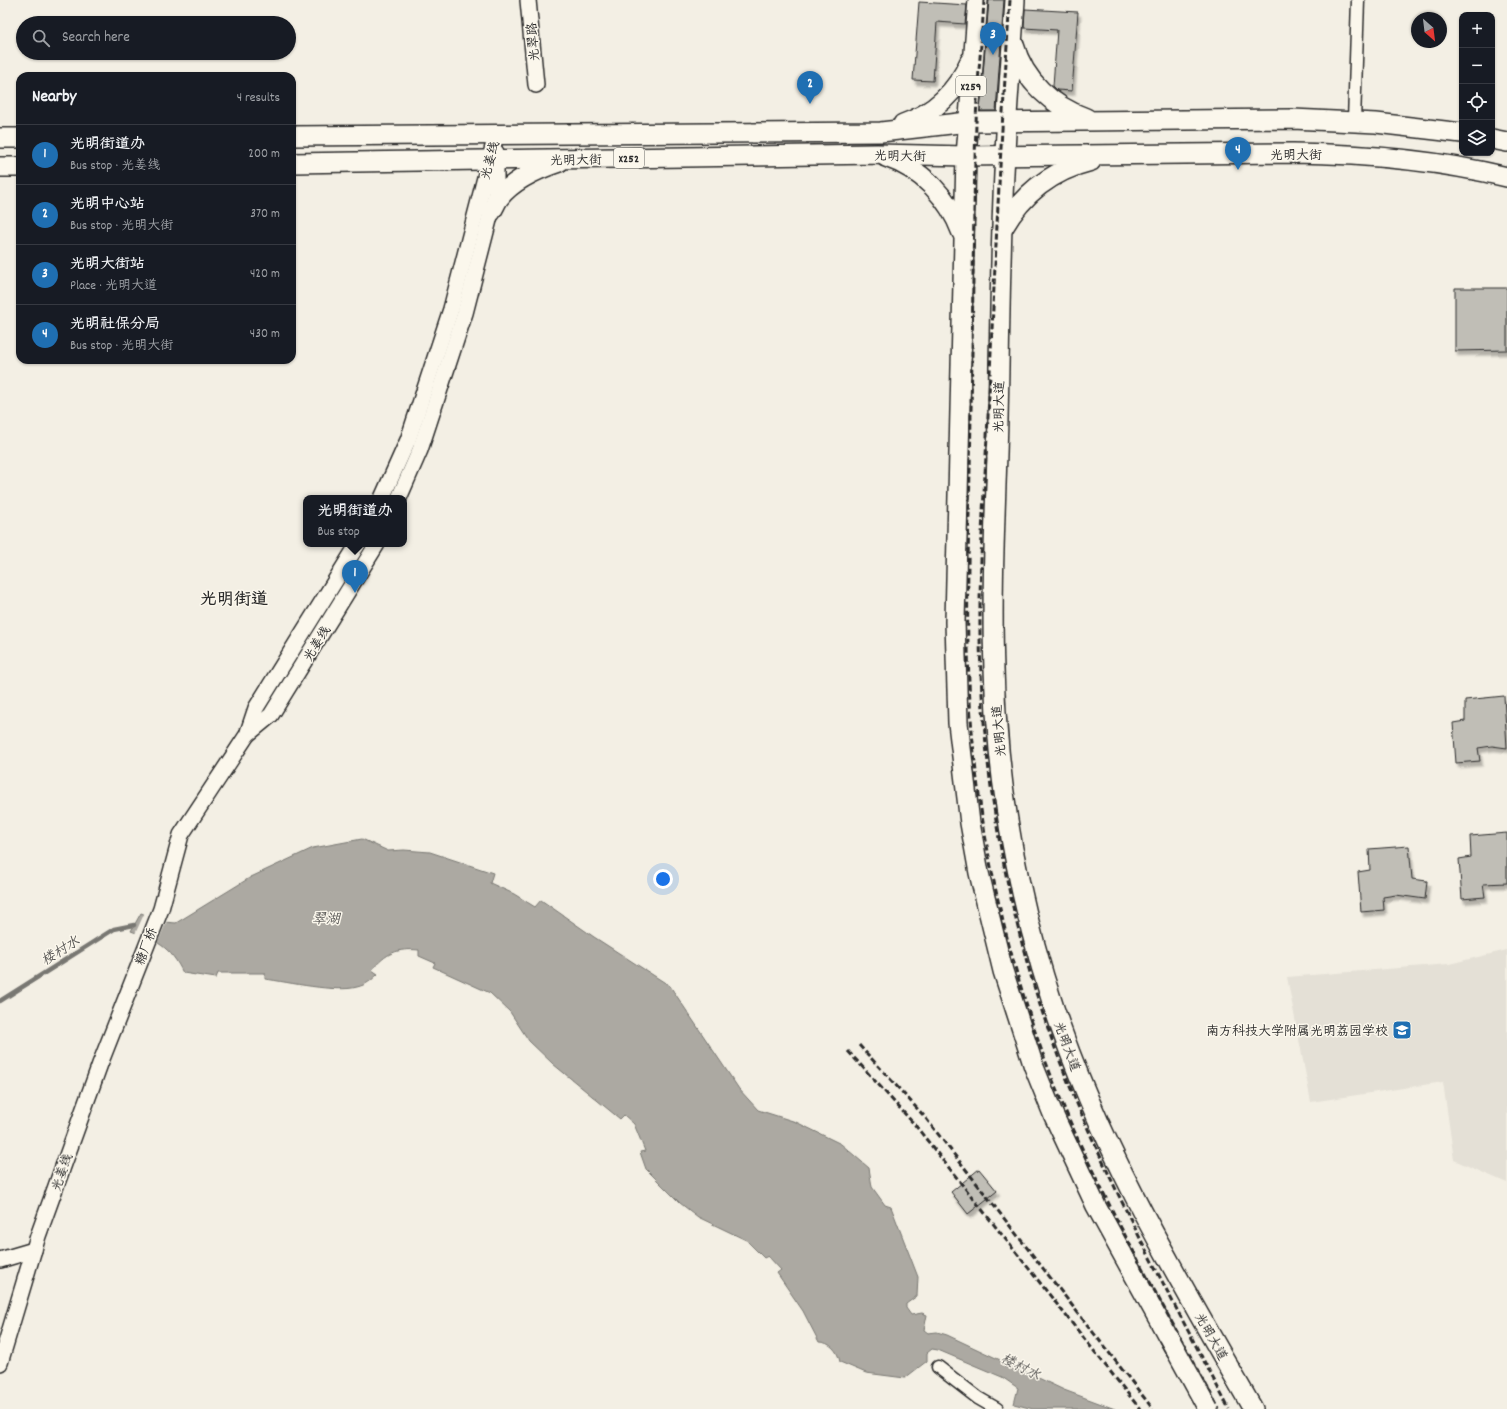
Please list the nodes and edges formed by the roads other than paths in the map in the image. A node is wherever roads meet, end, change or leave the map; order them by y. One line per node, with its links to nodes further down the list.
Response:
1 (528, 0): 7 (street, 光翠路)
2 (978, 0): 6 (main road, X259)
3 (1015, 0): 5 (main road, 光明大道)
4 (1358, 0): 9 (street)
5 (1013, 38): 8 (main road); 11 (main road, 光明大道)
6 (974, 50): 10 (main road, X259); 12 (main road)
7 (536, 85)
8 (1101, 121): 9 (main road, 光明大街); 11 (main road, 光明大街)
9 (1354, 121): 13 (main road, 光明大街)
10 (968, 122): 11 (main road, 光明大街); 12 (main road, 光明大街); 22 (main road, X259)
11 (1007, 122): 23 (main road, 光明大道)
12 (881, 132): 14 (main road, 光明大街)
13 (1459, 133)
14 (496, 135): 15 (main road, 光明大街); 25 (street, 光姜线)
15 (296, 136)
16 (0, 138): 17 (main road)
17 (16, 138)
18 (1495, 140): 19 (main road)
19 (1507, 142)
20 (877, 154): 22 (main road, 光明大街 / X252); 24 (main road, 光明大街 / X252); 32 (main road)
21 (1111, 155): 23 (main road, 光明大街); 29 (main road, 光明大街); 31 (main road)
22 (966, 156): 23 (main road, 光明大街 / X252); 32 (main road)
23 (1005, 156): 31 (main road, 光明大道)
24 (568, 159): 25 (main road, 光明大街 / X252); 30 (main road)
25 (493, 160): 26 (main road, 光明大街 / X252); 30 (street, 光姜线); 33 (street, 光姜线)
26 (296, 163)
27 (0, 167): 28 (main road)
28 (16, 167)
29 (1507, 177)
30 (491, 212): 34 (street, 光姜线)
31 (1003, 228): 47 (main road, 光明大道)
32 (964, 239): 46 (main road)
33 (383, 495)
34 (400, 495)
35 (356, 547): 37 (street, 光姜线)
36 (375, 547): 37 (street, 光姜线)
37 (247, 735): 38 (street, 光姜线)
38 (160, 909): 39 (street, 糖厂桥)
39 (130, 984): 40 (street, 光姜线)
40 (34, 1250): 41 (street); 43 (street, 光姜线)
41 (0, 1260)
42 (1168, 1336): 46 (main road, bridge)
43 (0, 1363)
44 (938, 1367): 45 (street)
45 (997, 1409)
46 (1208, 1409)
47 (1253, 1409)

